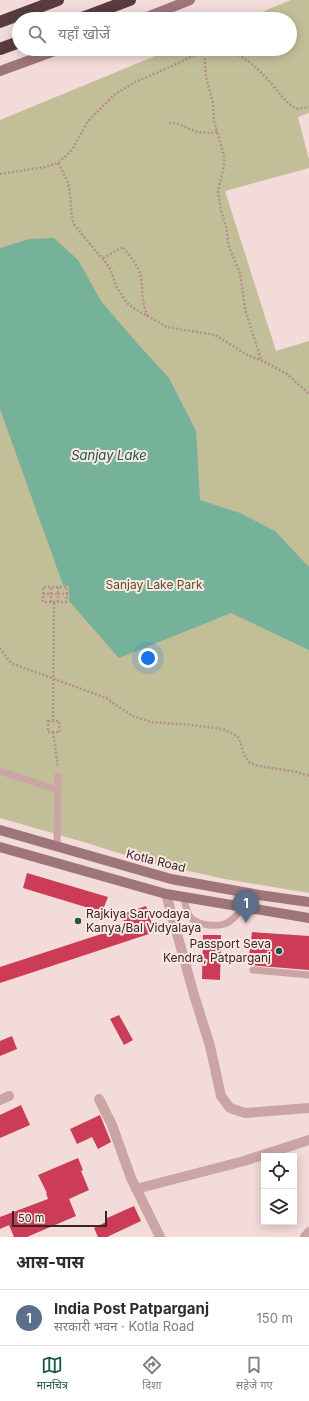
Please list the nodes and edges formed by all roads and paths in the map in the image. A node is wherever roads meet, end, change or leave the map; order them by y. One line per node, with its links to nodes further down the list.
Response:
1 (58, 0): 4 (highway)
2 (130, 0): 5 (highway)
3 (190, 0): 6 (main road)
4 (26, 12)
5 (98, 12)
6 (160, 12)
7 (12, 17): 8 (highway)
8 (0, 22)
9 (41, 56): 13 (main road)
10 (191, 56): 17 (path)
11 (205, 56): 16 (path)
12 (241, 56): 14 (path)
13 (0, 71)
14 (309, 107)
15 (170, 123): 16 (path)
16 (218, 132): 21 (path)
17 (58, 164): 18 (path); 19 (path)
18 (0, 174)
19 (102, 258): 20 (path); 20 (path)
20 (148, 316): 21 (path)
21 (261, 360): 22 (path)
22 (309, 394)
23 (51, 587): 24 (path); 25 (path); 26 (path)
24 (58, 587): 27 (path); 28 (path)
25 (43, 594): 26 (path); 29 (path)
26 (51, 594): 27 (path); 29 (path)
27 (58, 594): 28 (path); 30 (path)
28 (67, 594): 30 (path)
29 (53, 602): 30 (path); 32 (path)
30 (58, 602)
31 (0, 648): 32 (path)
32 (54, 679): 33 (path); 37 (path)
33 (53, 721): 34 (path); 34 (path)
34 (53, 732): 36 (path)
35 (0, 771): 38 (lane)
36 (58, 776): 38 (lane)
37 (309, 776)
38 (58, 790): 41 (lane)
39 (0, 830): 41 (main road, Kotla Road)
40 (0, 847): 42 (main road)
41 (57, 847): 44 (main road, Kotla Road)
42 (166, 894): 43 (main road); 50 (street)
43 (184, 898): 45 (main road); 45 (lane)
44 (309, 902)
45 (243, 907): 46 (main road)
46 (309, 918)
47 (253, 970): 48 (lane)
48 (309, 975)
49 (99, 1099): 52 (street)
50 (309, 1108)
51 (309, 1140): 52 (street)
52 (136, 1189): 54 (street)
53 (309, 1232): 55 (street)
54 (160, 1237)
55 (305, 1237)

